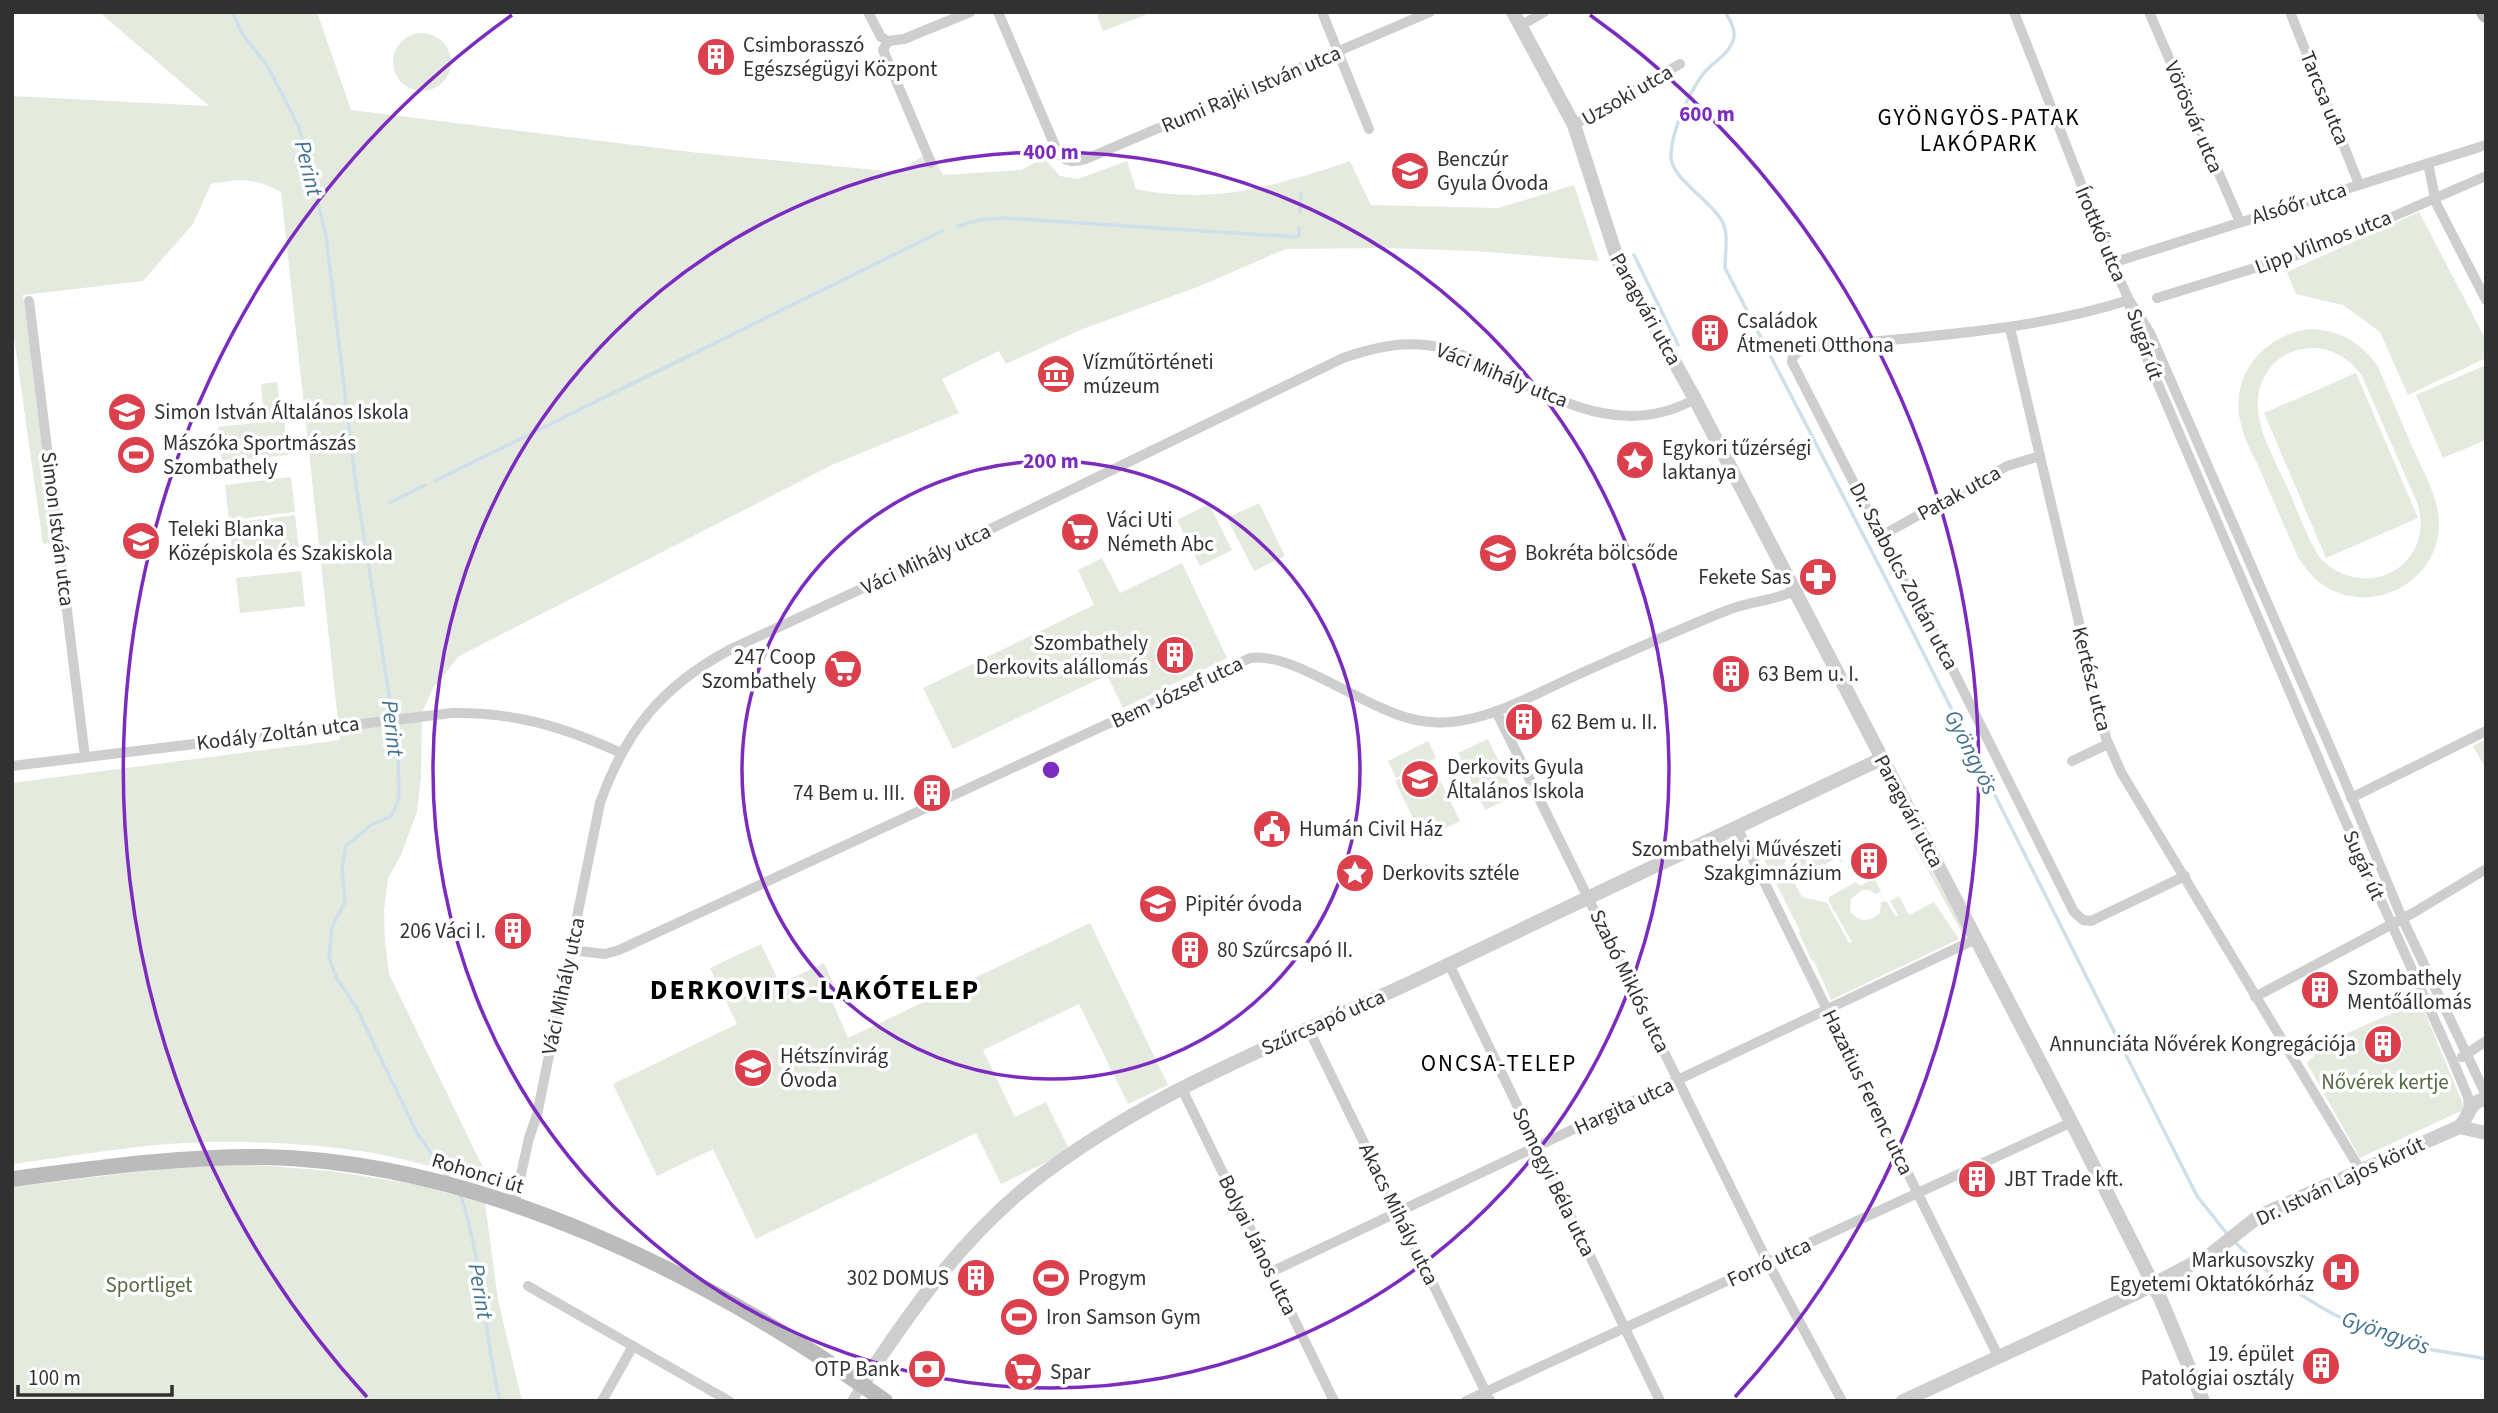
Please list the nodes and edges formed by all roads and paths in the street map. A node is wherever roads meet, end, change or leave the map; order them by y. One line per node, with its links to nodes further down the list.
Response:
1 (868, 12): 12 (street)
2 (971, 12): 12 (street)
3 (998, 12): 13 (street, Rumi Rajki István utca)
4 (1322, 12): 13 (street)
5 (1430, 12): 13 (street, Rumi Rajki István utca)
6 (1513, 12): 11 (street, Paragvári utca)
7 (1544, 12): 11 (street)
8 (2014, 12): 24 (street, Írottkő utca)
9 (2149, 12): 23 (street, Vörösvár utca)
10 (2290, 12): 21 (street, Tarcsa utca)
11 (1520, 26): 15 (street, Paragvári utca)
12 (888, 41): 18 (street)
13 (1339, 51): 16 (street)
14 (1680, 64): 15 (street, Uzsoki utca)
15 (1574, 125): 30 (street, Paragvári utca)
16 (1370, 129)
17 (2486, 145): 19 (street, Alsóőr utca)
18 (931, 163)
19 (2428, 163): 21 (street, Alsóőr utca); 22 (street)
20 (2486, 176): 22 (street, Lipp Vilmos utca)
21 (2359, 184): 23 (street, Alsóőr utca)
22 (2434, 198): 25 (street, Lipp Vilmos utca); 27 (street)
23 (2240, 222): 24 (street, Alsóőr utca)
24 (2112, 263): 26 (street, Írottkő utca)
25 (2157, 298)
26 (2129, 300): 29 (street); 42 (street, Sugár út); 48 (street, Sugár út)
27 (2486, 300)
28 (29, 301): 38 (street, Simon István utca)
29 (2010, 328): 31 (street, Kertész utca); 32 (street, Dr. Szabolcs Zoltán utca)
30 (1695, 399): 33 (street, Paragvári utca); 37 (street, Váci Mihály utca)
31 (2040, 456): 32 (street, Patak utca); 36 (street, Kertész utca)
32 (1881, 536): 45 (street, Dr. Szabolcs Zoltán utca)
33 (1794, 590): 34 (street, Bem József utca); 39 (street, Paragvári utca)
34 (1496, 711): 46 (street, Szabó Miklós utca); 50 (street, Bem József utca)
35 (2486, 731): 42 (street)
36 (2108, 744): 40 (street); 45 (street, Kertész utca)
37 (621, 753): 38 (street, Kodály Zoltán utca); 50 (street, Váci Mihály utca)
38 (85, 757): 41 (street, Kodály Zoltán utca)
39 (1881, 759): 43 (street, Szűrcsapó utca); 49 (street, Paragvári utca)
40 (2072, 761)
41 (12, 766)
42 (2351, 798): 47 (street, Sugár út)
43 (1737, 827): 46 (street, Szűrcsapó utca); 53 (street, Hazatius Ferenc utca)
44 (2486, 869): 47 (street)
45 (2185, 876): 52 (street, Kertész utca)
46 (1588, 897): 51 (street, Szűrcsapó utca); 58 (street, Szabó Miklós utca)
47 (2402, 918): 48 (street); 56 (street, Sugár út)
48 (2390, 925): 52 (street); 57 (street, Sugár út)
49 (1976, 939): 53 (street, Hargita utca); 62 (street, Paragvári utca)
50 (570, 950): 68 (street, Váci Mihály utca)
51 (1449, 964): 54 (street, Szűrcsapó utca); 64 (street, Somogyi Béla utca)
52 (2255, 997): 65 (street, Kertész utca)
53 (1827, 1010): 58 (street, Hargita utca); 67 (street, Hazatius Ferenc utca)
54 (1308, 1028): 59 (street, Szűrcsapó utca); 69 (street, Akacs Mihály utca)
55 (2486, 1041): 56 (street)
56 (2467, 1054): 57 (street); 60 (street, Sugár út)
57 (2453, 1061): 61 (street, Sugár út)
58 (1679, 1080): 64 (street, Hargita utca); 70 (street, Szabó Miklós utca)
59 (1182, 1089): 71 (street, Bolyai János utca); 77 (street, Szűrcsapó utca)
60 (2486, 1097): 61 (street, Dr. István Lajos körút)
61 (2465, 1117): 63 (street); 65 (street, Dr. István Lajos körút)
62 (2072, 1122): 67 (street, Forró utca); 72 (street, Paragvári utca)
63 (2482, 1133)
64 (1537, 1147): 69 (street, Hargita utca); 74 (street, Somogyi Béla utca)
65 (2361, 1171): 72 (street, Dr. István Lajos körút)
66 (12, 1179): 68 (main road, Rohonci út)
67 (1918, 1194): 70 (street, Forró utca); 76 (street, Hazatius Ferenc utca)
68 (514, 1206): 77 (main road, Rohonci út)
69 (1398, 1212): 71 (street, Hargita utca); 78 (street, Akacs Mihály utca)
70 (1768, 1263): 74 (street, Forró utca); 86 (street, Szabó Miklós utca)
71 (1271, 1272): 83 (street, Bolyai János utca)
72 (2153, 1284): 76 (street, Dr. István Lajos körút); 88 (street, Paragvári utca)
73 (528, 1286): 75 (street)
74 (1625, 1328): 78 (street, Forró utca); 85 (street, Somogyi Béla utca)
75 (633, 1346): 79 (street); 80 (street)
76 (1999, 1358): 87 (street, Dr. István Lajos körút)
77 (862, 1385): 81 (street, Szűrcsapó utca); 82 (main road, Rohonci út)
78 (1488, 1396): 84 (street, Forró utca)
79 (602, 1401)
80 (729, 1401)
81 (852, 1401)
82 (885, 1401)
83 (1334, 1401)
84 (1466, 1401)
85 (1660, 1401)
86 (1842, 1401)
87 (1903, 1401)
88 (2203, 1401)

